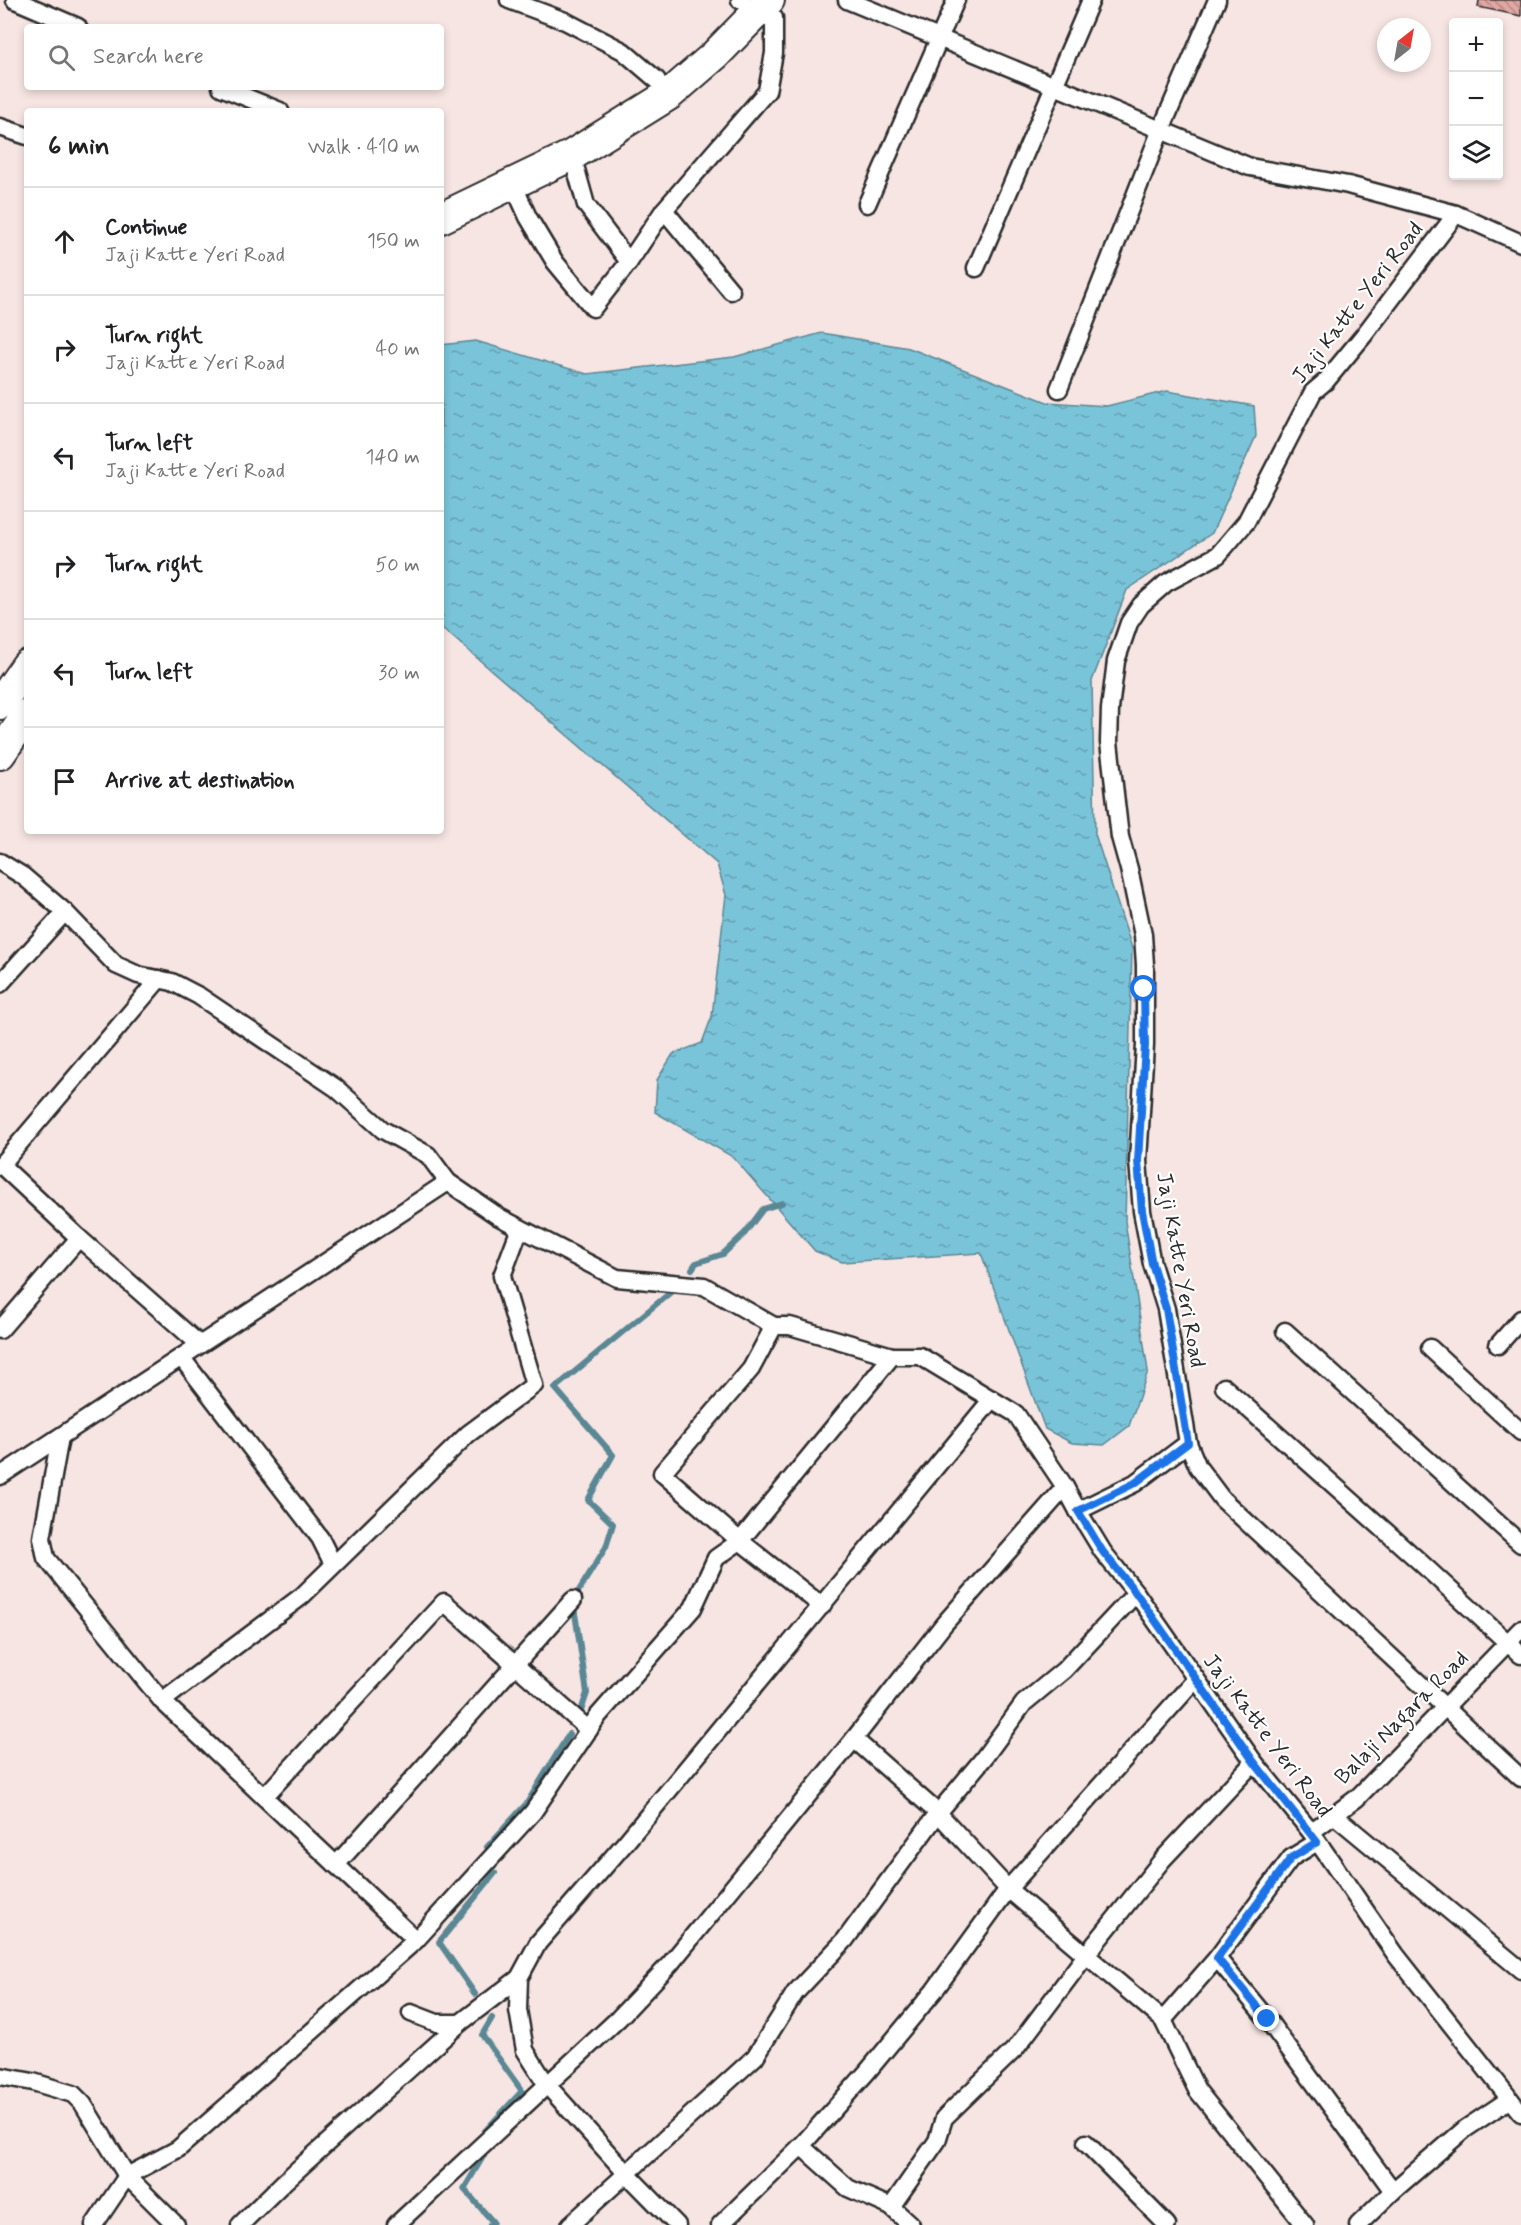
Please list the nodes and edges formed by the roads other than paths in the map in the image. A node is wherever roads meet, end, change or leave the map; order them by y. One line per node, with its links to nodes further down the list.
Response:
1 (15, 0): 8 (street)
2 (509, 0): 10 (street)
3 (847, 0): 9 (street, Jaji Katte Yeri Road)
4 (956, 0): 9 (street)
5 (1091, 0): 11 (street)
6 (1217, 0): 15 (street)
7 (752, 2): 10 (highway); 17 (highway); 21 (street)
8 (71, 24)
9 (939, 40): 11 (street, Jaji Katte Yeri Road); 20 (street)
10 (657, 80): 19 (highway)
11 (1054, 87): 15 (street, Jaji Katte Yeri Road); 26 (street)
12 (228, 90): 13 (street)
13 (273, 108)
14 (0, 127): 16 (street)
15 (1160, 132): 22 (street, Jaji Katte Yeri Road); 28 (street)
16 (24, 135)
17 (572, 155): 18 (highway); 25 (street)
18 (513, 184): 23 (highway); 25 (street)
19 (444, 196)
20 (867, 204)
21 (664, 210): 25 (street); 27 (street)
22 (1456, 214): 24 (street, Jaji Katte Yeri Road); 54 (street, Jaji Katte Yeri Road)
23 (444, 217)
24 (1521, 243)
25 (629, 262)
26 (976, 268)
27 (731, 291)
28 (1059, 389)
29 (24, 669): 30 (highway)
30 (0, 704)
31 (24, 719): 32 (highway)
32 (0, 754)
33 (0, 862): 34 (street)
34 (65, 912): 35 (street); 36 (street)
35 (159, 979): 37 (street); 38 (street)
36 (0, 984)
37 (1, 1165): 40 (street)
38 (448, 1182): 39 (street); 45 (street)
39 (520, 1228): 42 (street); 60 (street)
40 (79, 1238): 43 (street); 45 (street)
41 (1521, 1319): 46 (street)
42 (774, 1326): 48 (street, Jaji Katte Yeri Road); 58 (street)
43 (0, 1330)
44 (1285, 1330): 59 (street)
45 (200, 1344): 49 (street)
46 (1498, 1345)
47 (1430, 1348): 52 (street)
48 (892, 1356): 51 (street, Jaji Katte Yeri Road); 58 (street)
49 (181, 1357): 53 (street); 60 (street)
50 (1224, 1388): 65 (street, Jaji Katte Yeri Road)
51 (992, 1400): 56 (street, Jaji Katte Yeri Road); 63 (street)
52 (1521, 1432)
53 (60, 1437): 55 (street); 69 (street)
54 (1188, 1443): 57 (street); 70 (street, Jaji Katte Yeri Road)
55 (0, 1476)
56 (1065, 1487): 57 (street, Jaji Katte Yeri Road); 72 (street)
57 (1078, 1511): 61 (street, Jaji Katte Yeri Road)
58 (740, 1541): 63 (street); 71 (street)
59 (1521, 1544)
60 (333, 1564): 69 (street)
61 (1136, 1593): 68 (street, Jaji Katte Yeri Road); 76 (street)
62 (573, 1599): 67 (street)
63 (822, 1606): 85 (street)
64 (1521, 1629): 65 (street, Balaji Nagara Road)
65 (1508, 1643): 66 (street, Jaji Katte Yeri Road); 70 (street, Balaji Nagara Road)
66 (1521, 1655)
67 (516, 1664): 71 (street); 75 (street); 79 (street)
68 (1196, 1679): 73 (street, Jaji Katte Yeri Road); 80 (street)
69 (162, 1701): 75 (street)
70 (1446, 1708): 74 (street, Jaji Katte Yeri Road); 77 (street, Balaji Nagara Road)
71 (589, 1730): 81 (street)
72 (854, 1739): 76 (street); 90 (street)
73 (1254, 1762): 78 (street, Jaji Katte Yeri Road); 82 (street)
74 (1521, 1778)
75 (264, 1797): 79 (street)
76 (938, 1813): 80 (street); 95 (street)
77 (1334, 1815): 78 (street, Balaji Nagara Road); 84 (street)
78 (1314, 1837): 83 (street, Balaji Nagara Road); 91 (street, Jaji Katte Yeri Road)
79 (336, 1864): 81 (street)
80 (1008, 1889): 82 (street); 94 (street)
81 (416, 1940): 96 (street)
82 (1086, 1955): 87 (street); 98 (street)
83 (1217, 1958): 87 (street, Balaji Nagara Road); 97 (street)
84 (1521, 1970)
85 (519, 1977): 88 (street); 90 (street)
86 (411, 2013): 88 (street)
87 (1163, 2020): 108 (street)
88 (460, 2023): 101 (street)
89 (0, 2076): 96 (street)
90 (547, 2085): 95 (street); 102 (street)
91 (1510, 2099): 92 (street, Jaji Katte Yeri Road); 97 (street)
92 (1521, 2112)
93 (1086, 2143): 107 (street)
94 (801, 2146): 98 (street); 105 (street)
95 (627, 2174): 103 (street); 104 (street)
96 (127, 2176): 99 (street); 100 (street)
97 (1394, 2191): 109 (street)
98 (891, 2207): 106 (street)
99 (94, 2225)
100 (176, 2225)
101 (240, 2225)
102 (396, 2225)
103 (570, 2225)
104 (677, 2225)
105 (720, 2225)
106 (911, 2225)
107 (1167, 2225)
108 (1305, 2225)
109 (1358, 2225)

